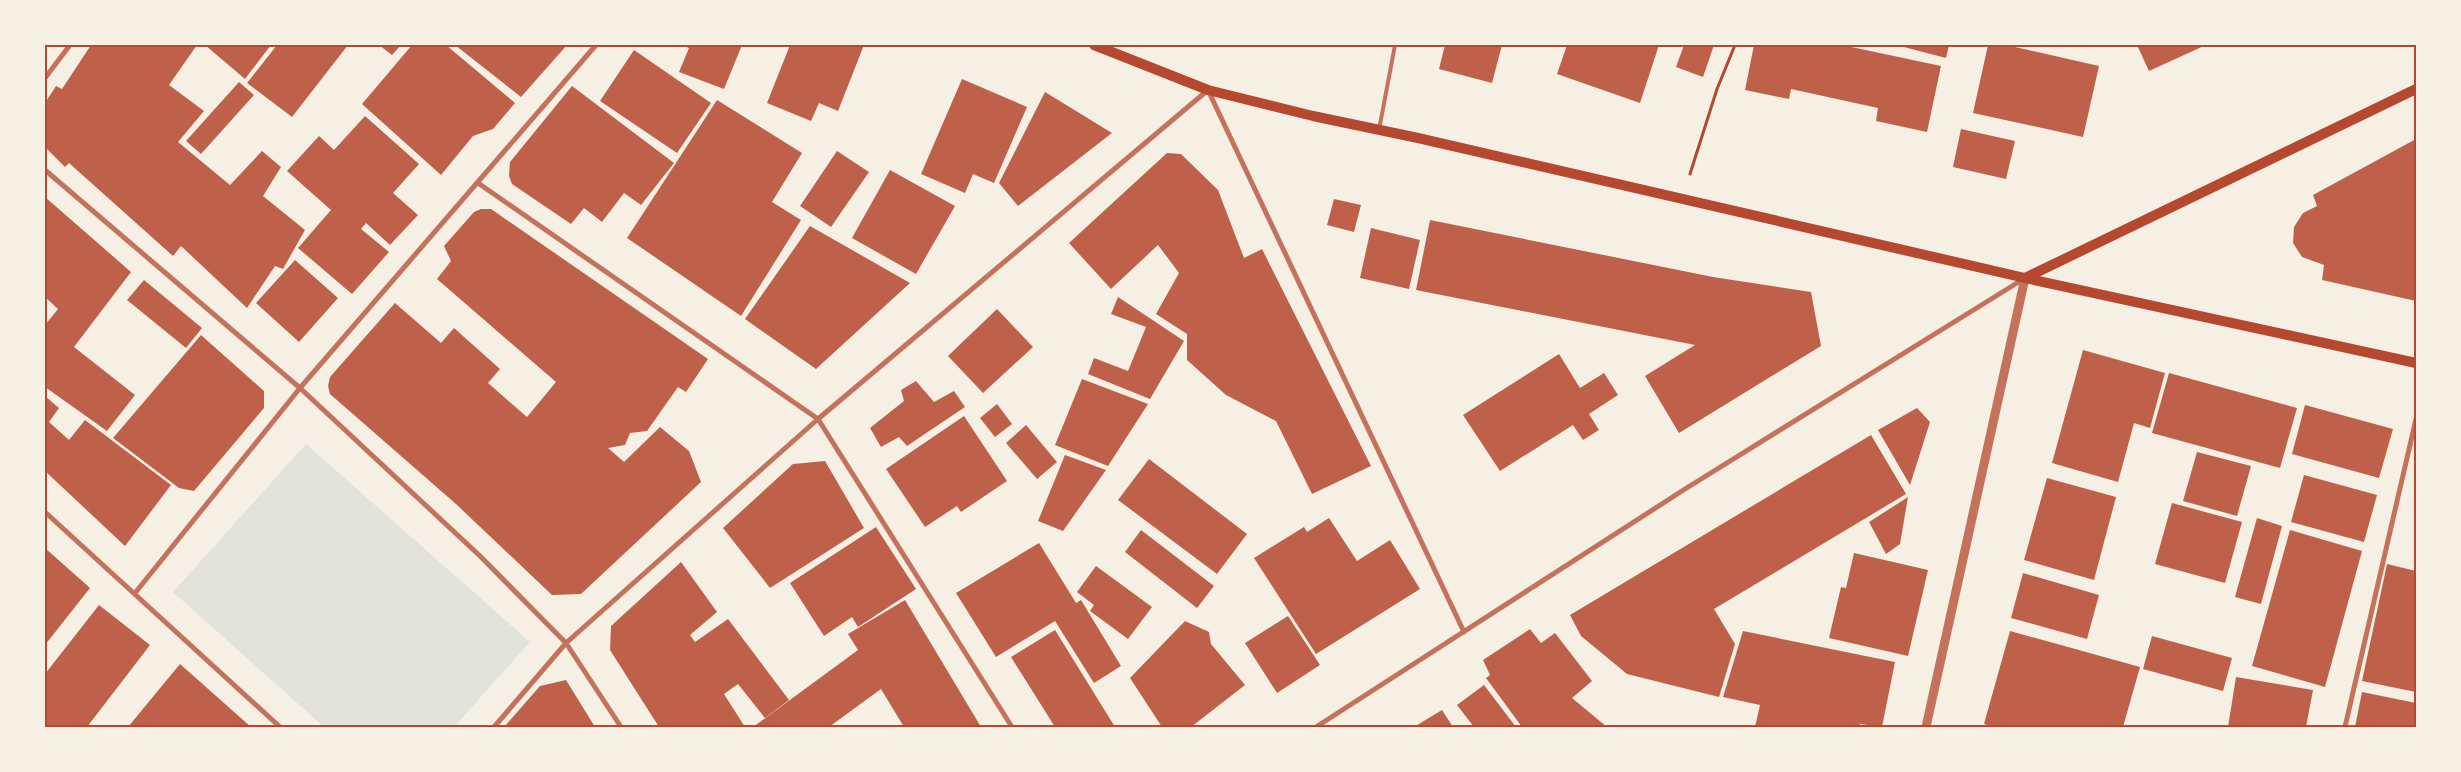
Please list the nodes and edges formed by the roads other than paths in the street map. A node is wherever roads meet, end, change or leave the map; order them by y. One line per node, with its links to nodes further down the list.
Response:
1 (70, 45): 5 (street)
2 (596, 45): 10 (street)
3 (1094, 45): 7 (main road)
4 (1395, 45): 8 (lane)
5 (45, 78)
6 (2416, 88): 11 (main road)
7 (1208, 90): 8 (main road); 14 (street); 18 (street)
8 (1379, 130): 11 (main road)
9 (45, 170): 13 (street)
10 (478, 184): 13 (street); 14 (street)
11 (2025, 278): 12 (main road); 18 (street); 25 (street)
12 (2416, 363)
13 (300, 388): 17 (street); 19 (street)
14 (818, 419): 19 (street); 23 (street)
15 (2416, 419): 26 (street)
16 (45, 512): 17 (street)
17 (135, 593): 20 (street)
18 (1464, 632): 24 (street)
19 (566, 643): 21 (street); 22 (street)
20 (280, 727)
21 (494, 727)
22 (621, 727)
23 (1012, 727)
24 (1316, 727)
25 (1926, 727)
26 (2345, 727)

